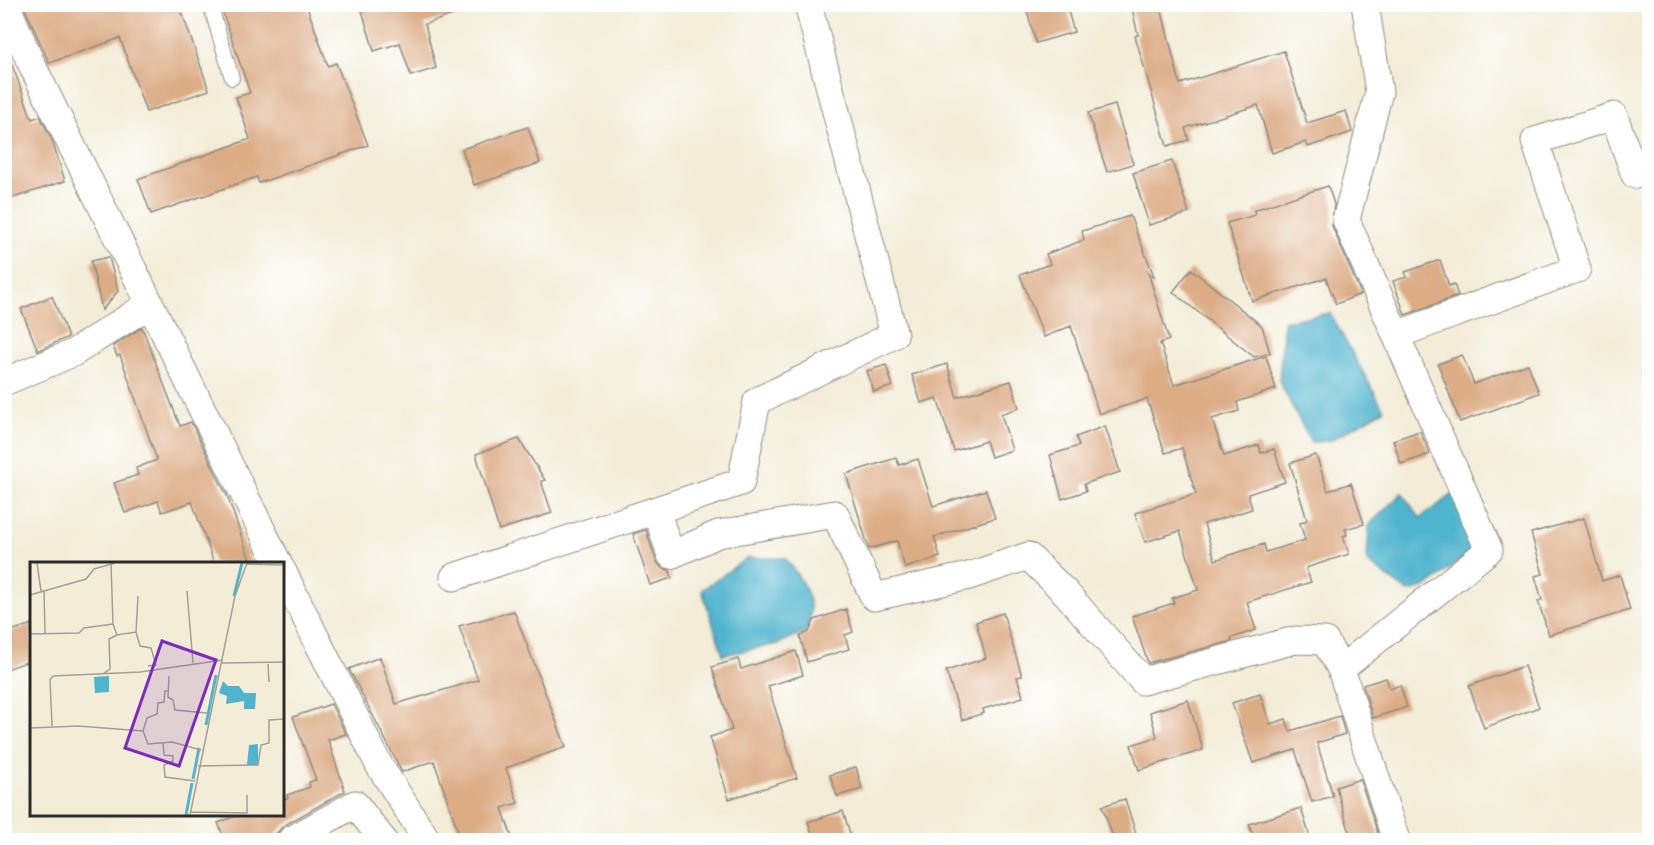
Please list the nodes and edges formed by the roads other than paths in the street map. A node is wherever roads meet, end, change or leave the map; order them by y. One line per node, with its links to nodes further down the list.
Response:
1 (6, 4): 7 (street)
2 (210, 4): 5 (lane)
3 (808, 4): 10 (street)
4 (1365, 4): 8 (street)
5 (232, 78)
6 (1650, 171): 8 (street)
7 (150, 304): 9 (street); 11 (street)
8 (1396, 335): 14 (street)
9 (4, 382)
10 (656, 510): 13 (street); 14 (street)
11 (278, 562)
12 (284, 574): 17 (street)
13 (454, 576)
14 (1341, 669): 18 (street)
15 (291, 840): 16 (street)
16 (383, 840)
17 (427, 840)
18 (1396, 840)

